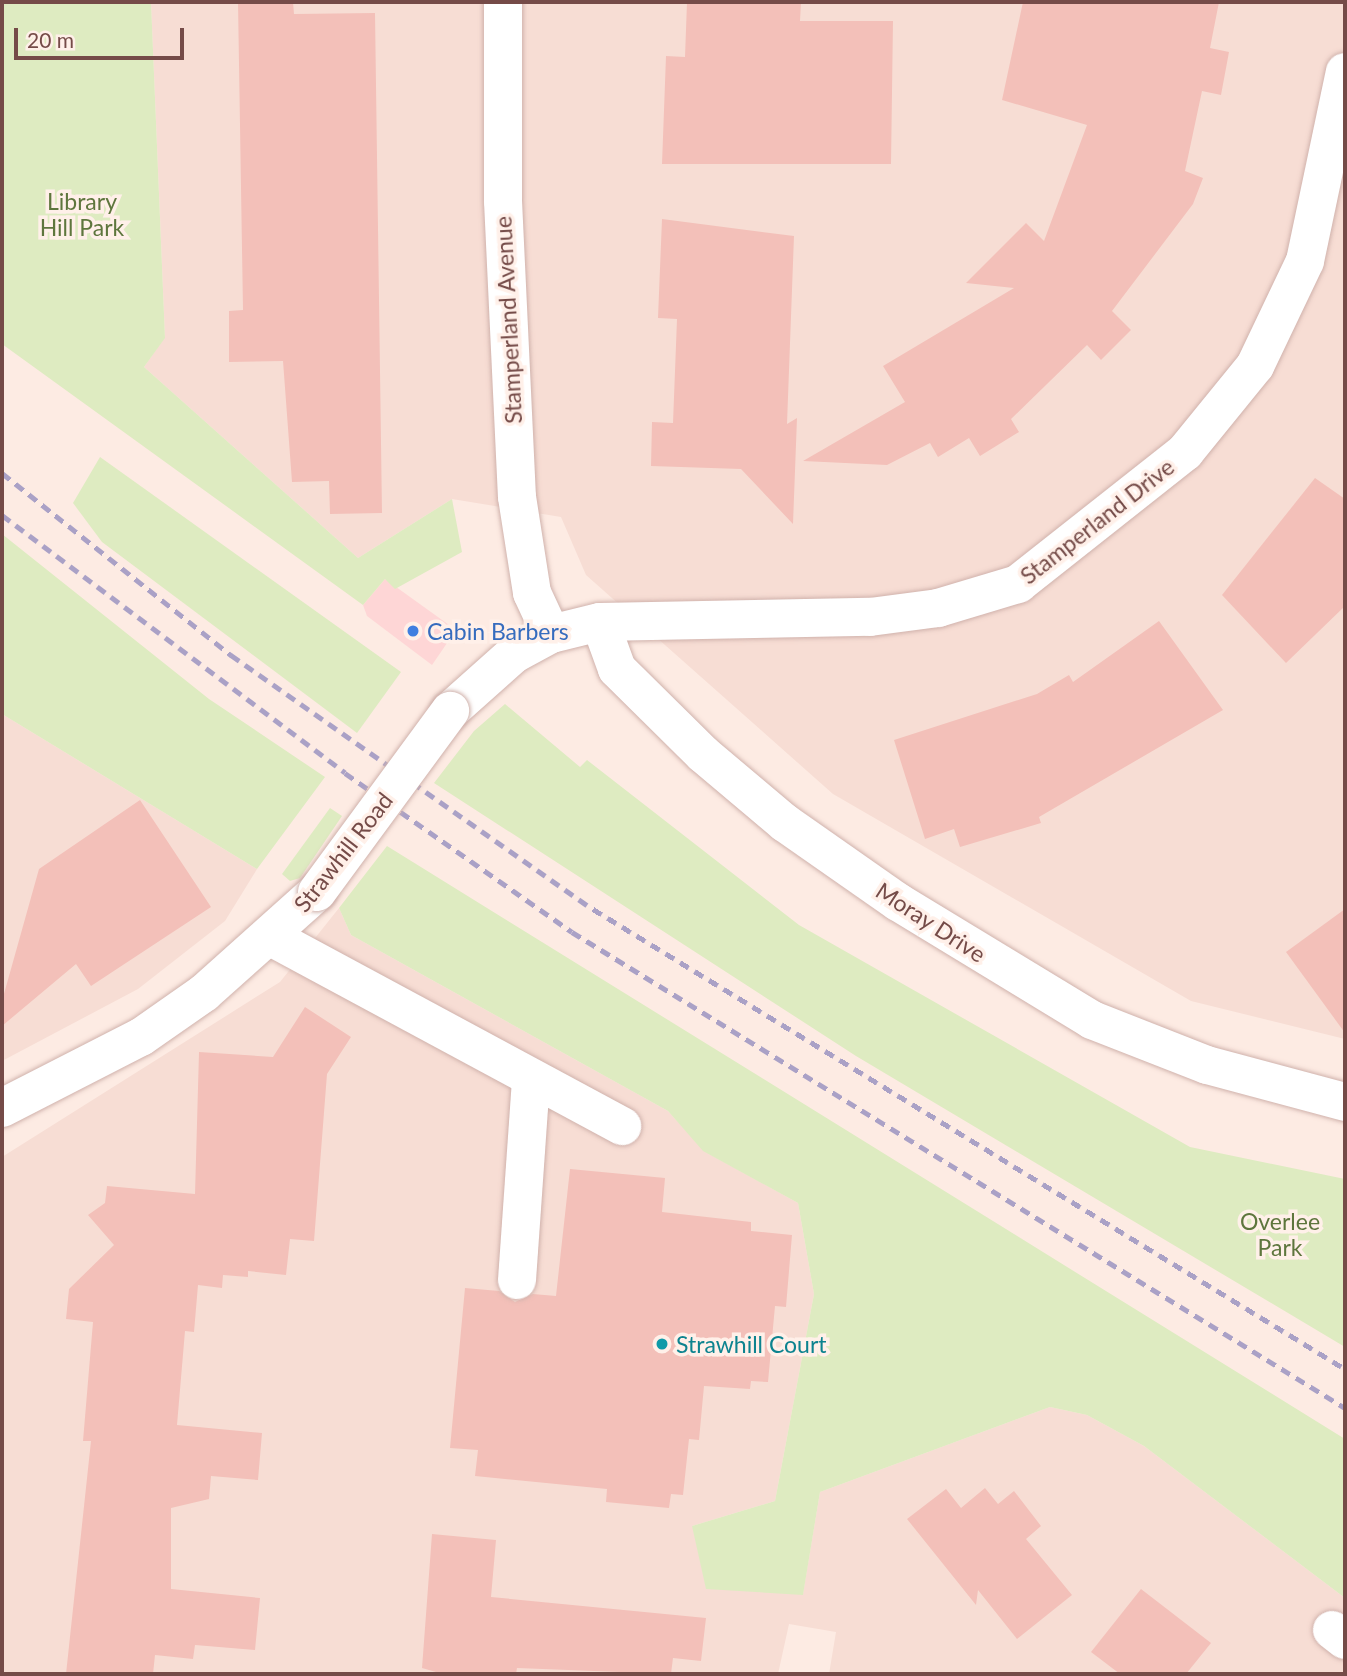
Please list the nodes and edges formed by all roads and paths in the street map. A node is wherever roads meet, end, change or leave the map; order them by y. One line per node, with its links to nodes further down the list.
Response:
1 (503, 2): 4 (street, Stamperland Avenue)
2 (1345, 72): 3 (street, Stamperland Drive)
3 (600, 622): 4 (street, Stamperland Drive); 7 (street, Moray Drive)
4 (551, 634): 5 (street, Strawhill Road, bridge)
5 (271, 937): 6 (street); 8 (street, Strawhill Road)
6 (531, 1080): 9 (street); 10 (street)
7 (1345, 1102)
8 (2, 1108)
9 (622, 1126)
10 (517, 1280)

